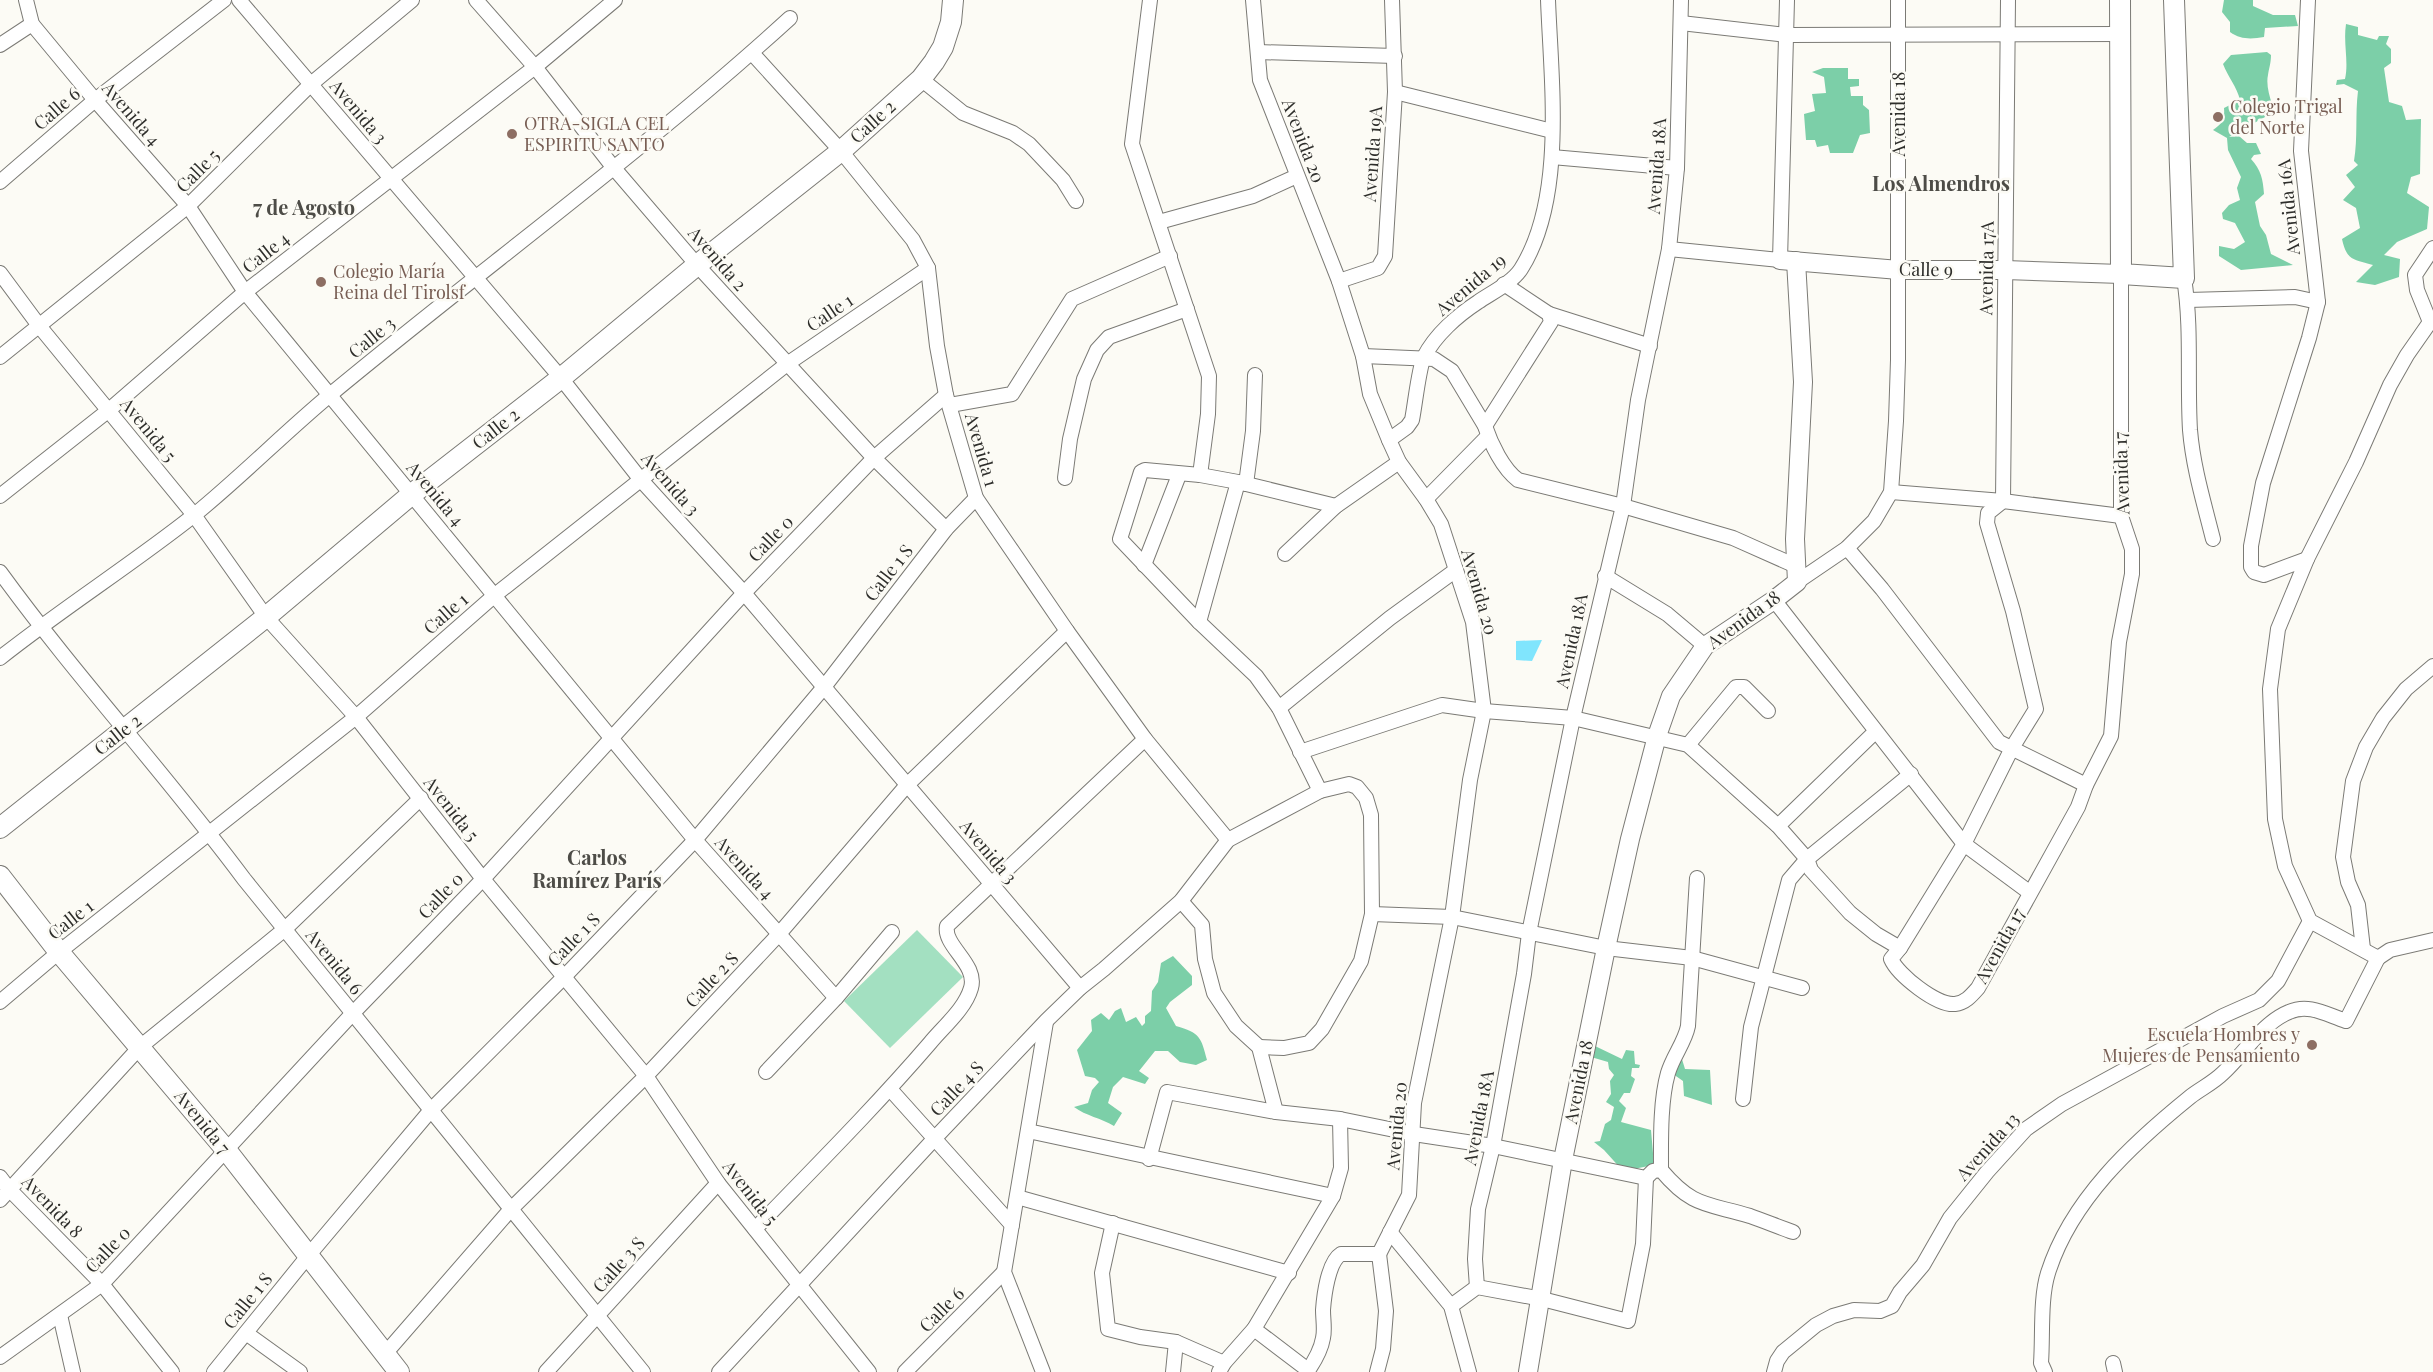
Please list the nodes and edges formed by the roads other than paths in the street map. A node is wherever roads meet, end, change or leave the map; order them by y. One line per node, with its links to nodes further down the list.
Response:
1 (26, 0): 21 (street, Avenida 4)
2 (224, 0): 34 (street, Calle 6)
3 (239, 0): 32 (street, Avenida 3)
4 (412, 0): 32 (street, Calle 5)
5 (476, 0): 30 (street, Avenida 2)
6 (615, 0): 30 (street, Calle 4)
7 (1150, 0): 45 (street)
8 (1253, 0): 27 (street, Avenida 20)
9 (1392, 0): 29 (street, Avenida 19A)
10 (1548, 0): 35 (street, Avenida 19)
11 (1682, 0): 20 (street, Avenida 18A)
12 (1787, 0): 23 (street)
13 (1898, 0): 24 (street, Avenida 18)
14 (2008, 0): 25 (street, Avenida 17A)
15 (2120, 0): 22 (main road, Avenida 17)
16 (2174, 0): 57 (main road)
17 (2308, 0): 62 (street, Avenida 16A)
18 (953, 1): 31 (main road, Calle 2)
19 (790, 18): 28 (street, Calle 3)
20 (1681, 23): 23 (street); 39 (street, Avenida 18A)
21 (32, 24): 26 (street); 34 (street, Avenida 4)
22 (2120, 34): 25 (street); 55 (main road, Avenida 17)
23 (1787, 35): 24 (street); 49 (street)
24 (1899, 35): 25 (street); 52 (street, Avenida 18)
25 (2008, 35): 53 (street, Avenida 17A)
26 (0, 45)
27 (1258, 52): 29 (street); 40 (street, Avenida 20)
28 (752, 53): 36 (street, Avenida 1); 38 (street, Calle 3)
29 (1395, 56): 33 (street, Avenida 19A)
30 (535, 68): 38 (street, Avenida 2); 41 (street, Calle 4)
31 (921, 79): 36 (main road, Calle 2); 43 (street)
32 (311, 84): 41 (street, Avenida 3); 44 (street, Calle 5)
33 (1395, 92): 35 (street); 58 (street, Avenida 19A)
34 (95, 100): 42 (street, Calle 6); 44 (street, Avenida 4)
35 (1552, 131): 37 (street, Avenida 19)
36 (840, 151): 50 (main road, Calle 2); 51 (street, Avenida 1)
37 (1552, 157): 39 (street); 59 (street, Avenida 19)
38 (613, 167): 50 (street, Avenida 2); 56 (street, Calle 3)
39 (1677, 168): 47 (street, Avenida 18A)
40 (1297, 176): 45 (street); 58 (street, Avenida 20)
41 (390, 178): 56 (street, Avenida 3); 60 (street, Calle 4)
42 (0, 182)
43 (1076, 201)
44 (188, 206): 60 (street, Avenida 4); 66 (street, Calle 5)
45 (1159, 222): 48 (street)
46 (2433, 248): 65 (street)
47 (1669, 249): 49 (street, Calle 9); 67 (street, Avenida 18A)
48 (1170, 256): 63 (street); 75 (street)
49 (1788, 261): 52 (street, Calle 9); 104 (street)
50 (697, 265): 71 (street, Avenida 2); 73 (main road, Calle 2)
51 (928, 268): 71 (street, Calle 1); 75 (street, Avenida 1)
52 (1899, 270): 53 (street, Calle 9); 86 (street, Avenida 18)
53 (2005, 270): 55 (street, Calle 9); 91 (street, Avenida 17A)
54 (0, 273): 66 (street, Avenida 5)
55 (2121, 274): 57 (main road, Calle 9); 95 (street, Avenida 17)
56 (476, 278): 73 (street, Avenida 3); 74 (street, Calle 3)
57 (2184, 278): 61 (street)
58 (1340, 280): 68 (street, Avenida 20)
59 (1504, 284): 64 (street); 70 (street, Avenida 19)
60 (245, 292): 74 (street, Avenida 4); 76 (street, Calle 4)
61 (2188, 300): 62 (street); 97 (street)
62 (2318, 302): 100 (street)
63 (1187, 309): 82 (street); 83 (street)
64 (1549, 314): 67 (street); 77 (street)
65 (2431, 323): 100 (street)
66 (40, 327): 69 (street, Calle 5); 76 (street, Avenida 5)
67 (1650, 346): 93 (street, Avenida 18A)
68 (1363, 356): 70 (street); 78 (street, Avenida 20)
69 (0, 357)
70 (1423, 359): 77 (street); 78 (street, Avenida 19)
71 (787, 364): 79 (street, Avenida 2); 84 (street, Calle 1)
72 (1256, 375): 85 (street)
73 (561, 378): 84 (street, Avenida 3); 87 (main road, Calle 2)
74 (330, 395): 87 (street, Avenida 4); 94 (street, Calle 3)
75 (948, 400): 79 (street, Calle 0); 89 (street, Avenida 1)
76 (109, 410): 88 (street, Calle 4); 94 (street, Avenida 5)
77 (1487, 431): 90 (street); 93 (street)
78 (1389, 440): 80 (street, Avenida 20)
79 (874, 458): 96 (street, Avenida 2); 106 (street, Calle 0)
80 (1399, 462): 90 (street, Avenida 20); 92 (street)
81 (1179, 475): 82 (street); 101 (street); 101 (street)
82 (1200, 475): 85 (street)
83 (1065, 478)
84 (641, 480): 106 (street, Avenida 3); 107 (street, Calle 1)
85 (1242, 483): 92 (street); 110 (street)
86 (1891, 492): 91 (street); 98 (street, Avenida 18)
87 (412, 494): 107 (street, Avenida 4); 109 (main road, Calle 2)
88 (0, 496)
89 (976, 498): 96 (street, Calle 1 S); 112 (street, Avenida 1)
90 (1426, 499): 102 (street, Avenida 20)
91 (2003, 501): 95 (street); 128 (street)
92 (1336, 506): 99 (street)
93 (1623, 506): 104 (street); 105 (street, Avenida 18A)
94 (194, 515): 109 (street, Avenida 5); 111 (street, Calle 3)
95 (2121, 516): 132 (street, Avenida 17)
96 (946, 529): 116 (street, Calle 1 S)
97 (2213, 539)
98 (1847, 548): 104 (street, Avenida 18); 128 (street)
99 (1285, 554)
100 (2307, 559): 150 (street)
101 (1144, 564): 110 (street)
102 (1455, 570): 117 (street); 118 (street, Avenida 20)
103 (0, 572): 111 (street, Avenida 6)
104 (1796, 574): 108 (street, Avenida 18)
105 (1605, 576): 113 (street); 121 (street, Avenida 18A)
106 (744, 593): 116 (street, Avenida 3); 125 (street, Calle 0)
107 (495, 595): 120 (street, Calle 1); 125 (street, Avenida 4)
108 (1774, 600): 113 (street, Avenida 18); 123 (street)
109 (266, 617): 120 (street, Avenida 5); 122 (main road, Calle 2)
110 (1199, 622): 117 (street)
111 (40, 627): 114 (street, Calle 3); 122 (street, Avenida 6)
112 (1067, 631): 126 (street, Avenida 1); 131 (street, Calle 2 S)
113 (1705, 646): 124 (street, Avenida 18)
114 (0, 658)
115 (2433, 666): 158 (street)
116 (824, 687): 131 (street, Avenida 3); 138 (street, Calle 1 S)
117 (1278, 708): 129 (street)
118 (1484, 711): 121 (street); 129 (street); 149 (street, Avenida 20)
119 (1768, 711): 127 (street)
120 (356, 717): 134 (street, Avenida 5); 137 (street, Calle 1)
121 (1574, 718): 124 (street); 153 (street, Avenida 18A)
122 (124, 731): 136 (main road, Calle 2); 137 (street, Avenida 6)
123 (1875, 732): 130 (street); 135 (street)
124 (1657, 736): 127 (street); 156 (street, Avenida 18)
125 (612, 737): 138 (street, Avenida 4); 144 (street, Calle 0)
126 (1145, 739): 139 (street, Avenida 1); 145 (street)
127 (1688, 745): 135 (street)
128 (2012, 748): 132 (street); 140 (street)
129 (1300, 752): 133 (street)
130 (1911, 774): 140 (street); 141 (street)
131 (907, 785): 145 (street, Avenida 3); 154 (street, Calle 2 S)
132 (2086, 785): 146 (street, Avenida 17)
133 (1320, 791): 139 (street); 148 (street)
134 (422, 798): 144 (street, Avenida 5); 151 (street)
135 (1778, 826): 141 (street)
136 (0, 828)
137 (211, 834): 151 (street, Avenida 6); 159 (street, Calle 1)
138 (695, 840): 154 (street, Avenida 4); 163 (street, Calle 1 S)
139 (1228, 840): 147 (street, Calle 4 S)
140 (1964, 844): 146 (street); 157 (street)
141 (1807, 859): 157 (street); 162 (street)
142 (0, 876): 159 (main road, Avenida 7)
143 (1698, 878): 160 (street)
144 (483, 879): 163 (street, Avenida 5); 168 (street, Calle 0)
145 (991, 884): 164 (street, Avenida 3); 174 (street)
146 (2029, 892): 157 (street, Avenida 17)
147 (1181, 901): 164 (street, Calle 4 S); 171 (street)
148 (1372, 914): 149 (street); 171 (street)
149 (1452, 917): 153 (street); 180 (street, Avenida 20)
150 (2310, 921): 158 (street); 233 (street, Avenida 13)
151 (285, 929): 168 (street, Avenida 6); 170 (street)
152 (892, 932): 166 (street)
153 (1529, 933): 156 (street); 182 (street, Avenida 18A)
154 (779, 934): 166 (street, Avenida 4); 173 (street, Calle 2 S)
155 (2433, 940): 161 (street)
156 (1606, 948): 160 (street); 185 (street, Avenida 18)
157 (1900, 948)
158 (2363, 949): 161 (street)
159 (59, 952): 167 (street, Calle 1); 170 (main road, Avenida 7)
160 (1692, 958): 162 (street); 186 (street)
161 (2378, 958): 216 (street)
162 (1763, 976): 165 (street); 175 (street)
163 (564, 977): 173 (street, Avenida 5); 176 (street, Calle 1 S)
164 (1080, 988): 169 (street, Calle 4 S)
165 (1802, 988)
166 (836, 998): 172 (street)
167 (0, 1002)
168 (353, 1013): 176 (street, Avenida 6); 183 (street, Calle 0)
169 (1046, 1022): 179 (street); 181 (street, Calle 4 S)
170 (140, 1047): 183 (main road, Avenida 7); 190 (street)
171 (1259, 1047): 177 (street)
172 (766, 1072)
173 (646, 1076): 189 (street, Avenida 5); 193 (street, Calle 2 S)
174 (890, 1089): 181 (street); 196 (street)
175 (1743, 1099)
176 (431, 1110): 193 (street, Avenida 6); 200 (street, Calle 1 S)
177 (1276, 1112): 178 (street); 184 (street)
178 (1340, 1119): 180 (street); 191 (street)
179 (1028, 1131): 184 (street); 192 (street)
180 (1414, 1134): 182 (street); 197 (street, Avenida 20)
181 (935, 1138): 195 (street); 204 (street, Calle 4 S)
182 (1493, 1146): 185 (street); 205 (street, Avenida 18A)
183 (227, 1151): 200 (main road, Avenida 7); 203 (street, Calle 0)
184 (1149, 1159): 191 (street)
185 (1563, 1160): 188 (street); 206 (street, Avenida 18)
186 (1661, 1170): 188 (street); 198 (street)
187 (0, 1177): 190 (street, Avenida 8)
188 (1646, 1178): 206 (street)
189 (718, 1183): 196 (street, Avenida 5); 209 (street, Calle 3 S)
190 (4, 1195): 203 (street, Avenida 8)
191 (1333, 1196): 202 (street)
192 (1017, 1197): 194 (street); 195 (street)
193 (511, 1209): 209 (street, Avenida 6); 213 (street, Calle 2 S)
194 (1113, 1223): 202 (street); 212 (street)
195 (1012, 1225): 201 (street)
196 (755, 1229): 204 (street, Avenida 5)
197 (1390, 1232): 199 (street, Avenida 20); 207 (street)
198 (1793, 1232)
199 (1378, 1254): 217 (street); 230 (street)
200 (308, 1256): 211 (street, Calle 1 S); 213 (main road, Avenida 7)
201 (1004, 1272): 227 (street, Calle 6); 228 (street)
202 (1289, 1273): 210 (street)
203 (102, 1284): 208 (street, Calle 0); 219 (street, Avenida 8)
204 (799, 1284): 225 (street, Calle 4 S); 226 (street, Avenida 5)
205 (1478, 1287): 206 (street); 207 (street)
206 (1542, 1299): 232 (street, Avenida 18)
207 (1451, 1306): 231 (street)
208 (60, 1315): 214 (street, Calle 0); 218 (street)
209 (597, 1316): 223 (street, Calle 3 S); 224 (street, Avenida 6)
210 (1254, 1329): 215 (street); 217 (street)
211 (246, 1333): 220 (street, Calle 1 S); 221 (street)
212 (1176, 1342): 215 (street); 229 (street)
213 (384, 1355): 222 (main road, Avenida 7)
214 (0, 1357)
215 (1221, 1367)
216 (2040, 1369)
217 (1307, 1371)
218 (73, 1372)
219 (172, 1372)
220 (214, 1372)
221 (300, 1372)
222 (399, 1372)
223 (546, 1372)
224 (643, 1372)
225 (719, 1372)
226 (869, 1372)
227 (905, 1372)
228 (1043, 1372)
229 (1173, 1372)
230 (1377, 1372)
231 (1468, 1372)
232 (1528, 1372)
233 (1774, 1372)

